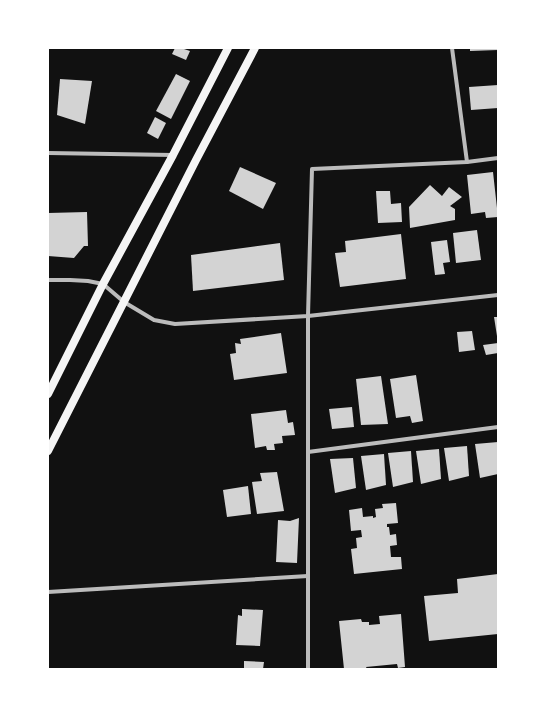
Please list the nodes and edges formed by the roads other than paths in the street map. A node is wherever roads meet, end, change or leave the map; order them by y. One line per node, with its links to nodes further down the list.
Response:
1 (228, 48): 5 (main road)
2 (255, 48): 11 (main road)
3 (452, 48): 7 (street)
4 (48, 153): 5 (street)
5 (173, 155): 9 (main road)
6 (498, 158): 7 (street)
7 (467, 162): 12 (street)
8 (48, 280): 9 (street)
9 (103, 284): 11 (street); 13 (main road)
10 (498, 295): 12 (street)
11 (124, 302): 12 (street); 15 (main road)
12 (308, 316): 16 (street)
13 (48, 394)
14 (498, 427): 16 (street)
15 (48, 451)
16 (308, 452): 17 (street)
17 (308, 576): 18 (street); 19 (street)
18 (48, 592)
19 (308, 669)

